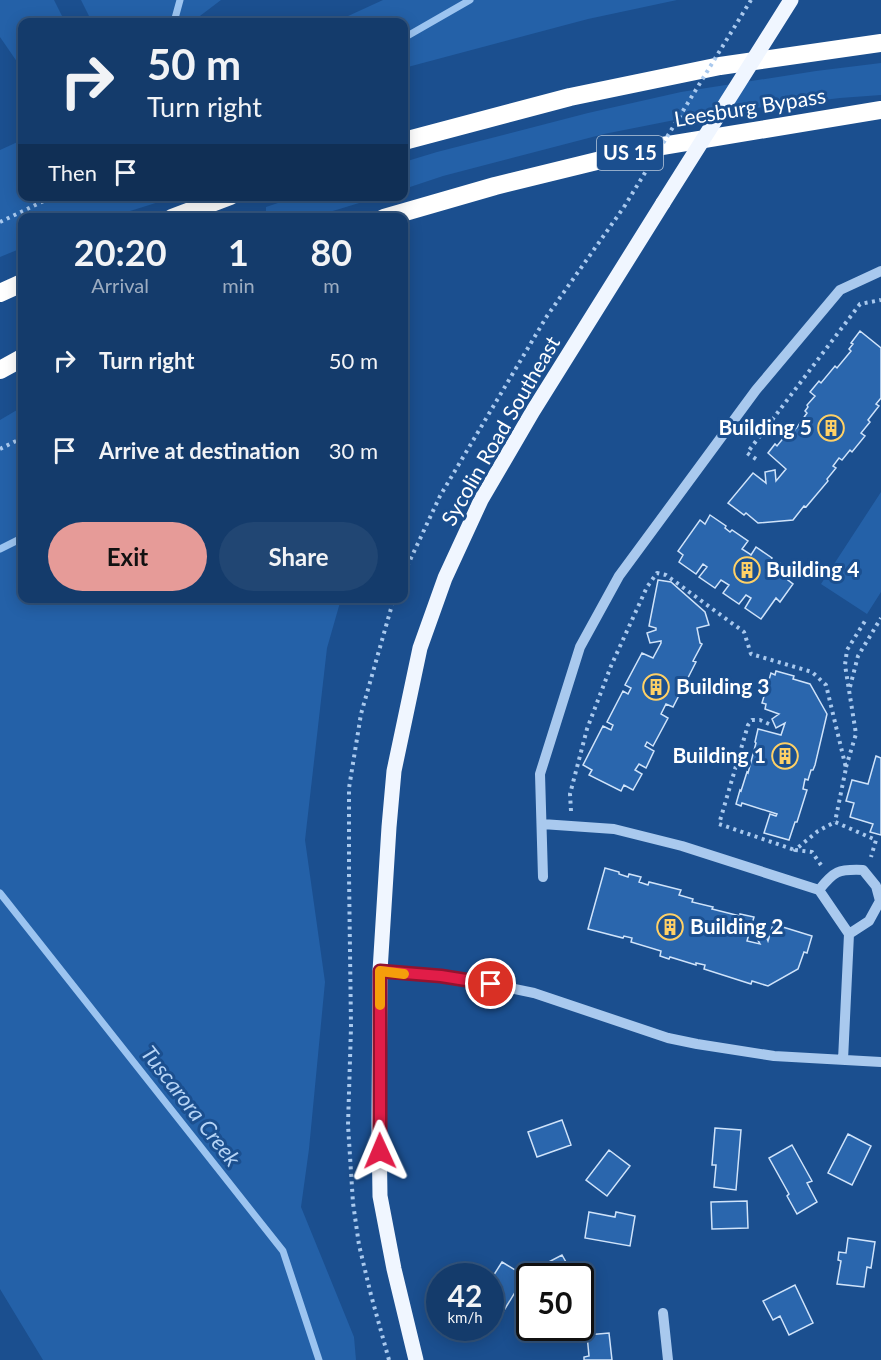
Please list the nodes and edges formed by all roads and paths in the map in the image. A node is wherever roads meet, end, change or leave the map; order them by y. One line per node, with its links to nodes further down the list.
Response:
1 (752, 0): 22 (path, bridge)
2 (791, 0): 38 (main road, Sycolin Road Southeast, bridge)
3 (881, 43): 5 (highway, Leesburg Bypass)
4 (881, 110): 11 (highway, Leesburg Bypass / US 15)
5 (408, 140)
6 (44, 201): 9 (path)
7 (217, 201): 10 (highway)
8 (18, 213): 12 (path)
9 (19, 213)
10 (185, 213)
11 (401, 213)
12 (0, 222)
13 (881, 272): 30 (street)
14 (18, 285): 15 (highway)
15 (0, 293)
16 (881, 300): 21 (path)
17 (18, 360): 18 (highway)
18 (0, 370)
19 (18, 440): 20 (path)
20 (0, 449)
21 (756, 459)
22 (408, 564)
23 (393, 603): 42 (path)
24 (881, 618): 26 (path)
25 (865, 621): 26 (path)
26 (849, 691): 28 (path)
27 (769, 724): 32 (path)
28 (846, 768): 29 (path); 31 (path)
29 (835, 822): 32 (path); 33 (path)
30 (542, 824): 31 (street); 35 (street)
31 (571, 826): 36 (street)
32 (795, 850): 34 (path)
33 (862, 870): 34 (street); 37 (street)
34 (830, 876): 36 (street)
35 (543, 877)
36 (819, 890): 37 (street)
37 (849, 934): 39 (street)
38 (380, 971): 39 (street); 43 (main road, Sycolin Road Southeast)
39 (843, 1060): 40 (street)
40 (881, 1062)
41 (663, 1313): 44 (street)
42 (389, 1360)
43 (416, 1360)
44 (668, 1360)

